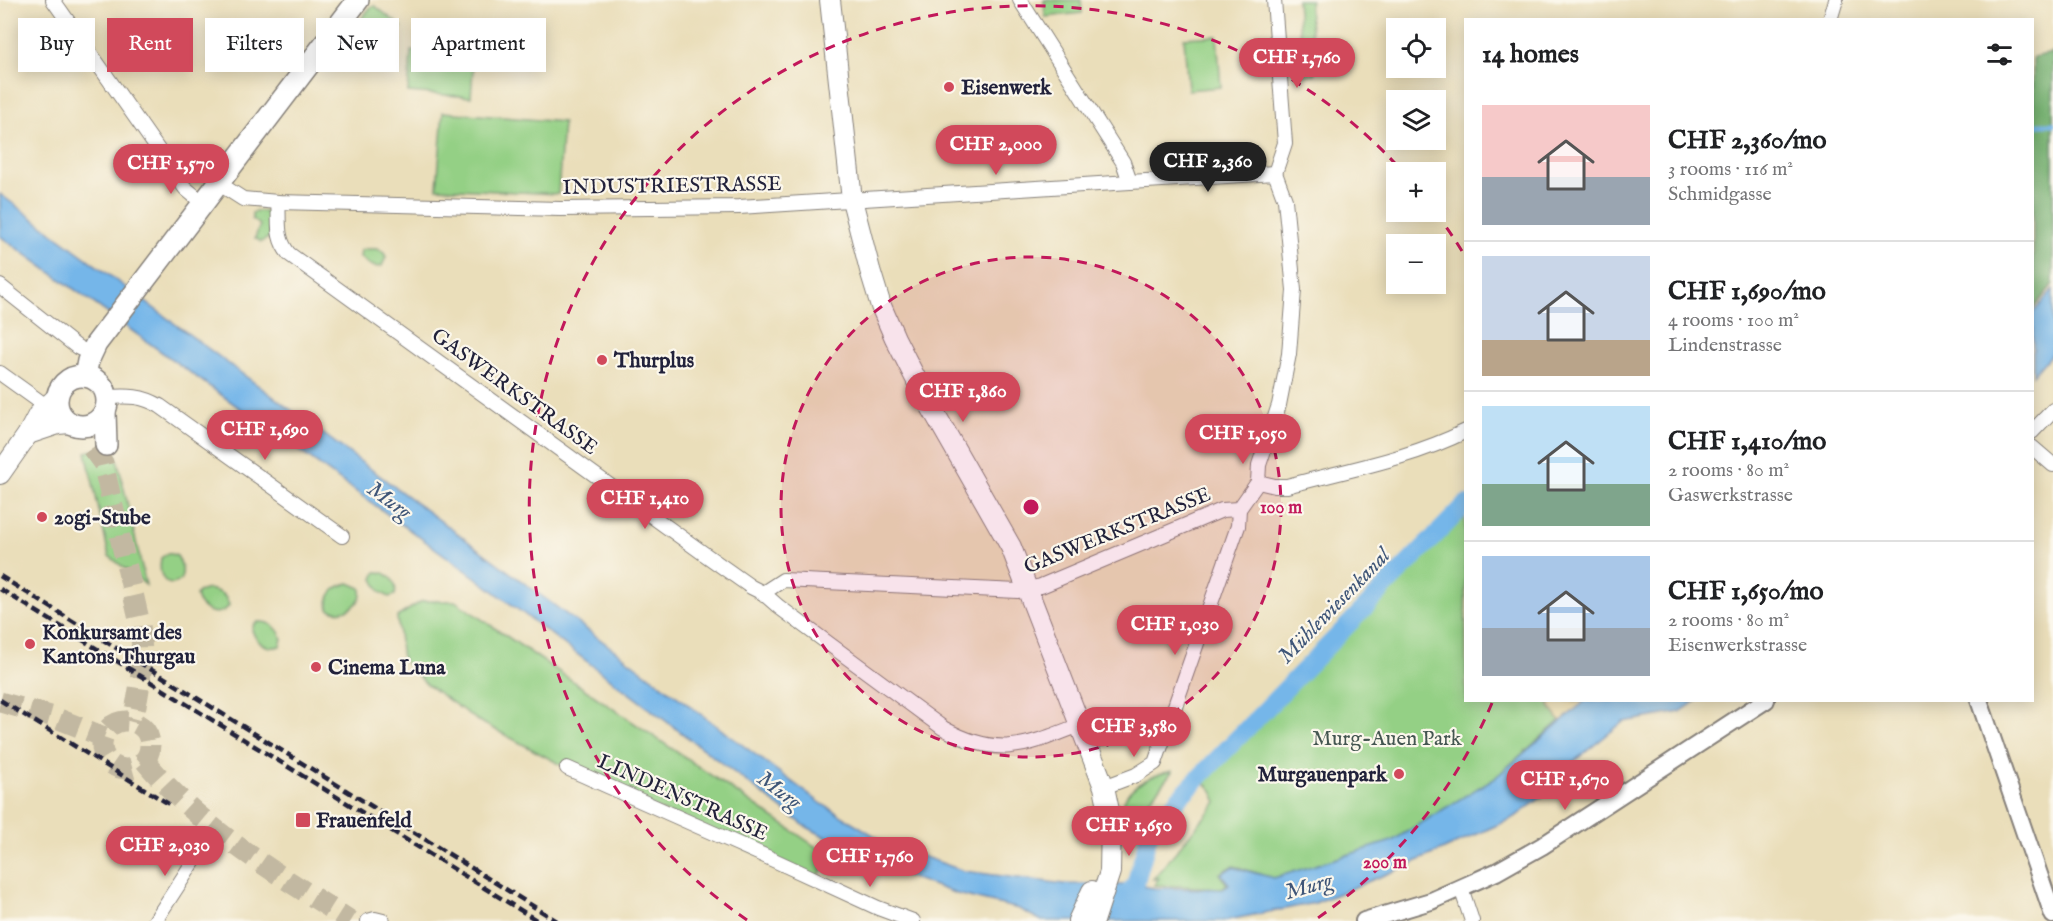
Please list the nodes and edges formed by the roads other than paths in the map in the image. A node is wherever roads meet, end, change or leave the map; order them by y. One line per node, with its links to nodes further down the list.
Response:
1 (53, 0): 13 (street)
2 (358, 0): 10 (main road)
3 (830, 0): 11 (main road)
4 (1020, 0): 9 (street)
5 (1275, 0): 8 (street)
6 (1836, 0): 7 (street)
7 (1831, 18)
8 (1275, 174): 9 (street, INDUSTRIESTRASSE); 28 (street)
9 (1130, 182): 11 (street, INDUSTRIESTRASSE)
10 (218, 183): 12 (street, INDUSTRIESTRASSE); 13 (main road)
11 (852, 200): 12 (street, INDUSTRIESTRASSE); 31 (main road)
12 (278, 202): 32 (street, GASWERKSTRASSE)
13 (203, 203): 15 (main road)
14 (0, 286): 15 (street)
15 (96, 346): 17 (main road)
16 (0, 373): 18 (street)
17 (85, 376): 18 (main road); 19 (main road)
18 (52, 401): 21 (main road); 24 (main road)
19 (106, 405): 21 (main road); 21 (main road); 30 (street)
20 (2053, 410): 22 (street)
21 (73, 424): 24 (main road)
22 (2034, 430)
23 (1464, 432): 28 (street)
24 (28, 434): 27 (main road)
25 (2034, 449): 26 (street)
26 (2053, 465)
27 (0, 474)
28 (1258, 482): 29 (street)
29 (1239, 509): 31 (street, GASWERKSTRASSE); 37 (street)
30 (342, 536)
31 (1042, 585): 32 (street, GASWERKSTRASSE); 35 (main road)
32 (763, 593): 35 (street, GASWERKSTRASSE)
33 (1763, 702): 40 (street)
34 (1980, 702): 41 (street)
35 (1080, 725): 37 (main road)
36 (567, 768): 45 (street, LINDENSTRASSE)
37 (1104, 787): 39 (main road)
38 (201, 850): 42 (street)
39 (1105, 871): 46 (main road); 47 (main road)
40 (1461, 888): 48 (street); 49 (street)
41 (2053, 915)
42 (155, 921)
43 (368, 921): 44 (street)
44 (383, 921)
45 (913, 921)
46 (1078, 921)
47 (1094, 921)
48 (1364, 921)
49 (1472, 921)

